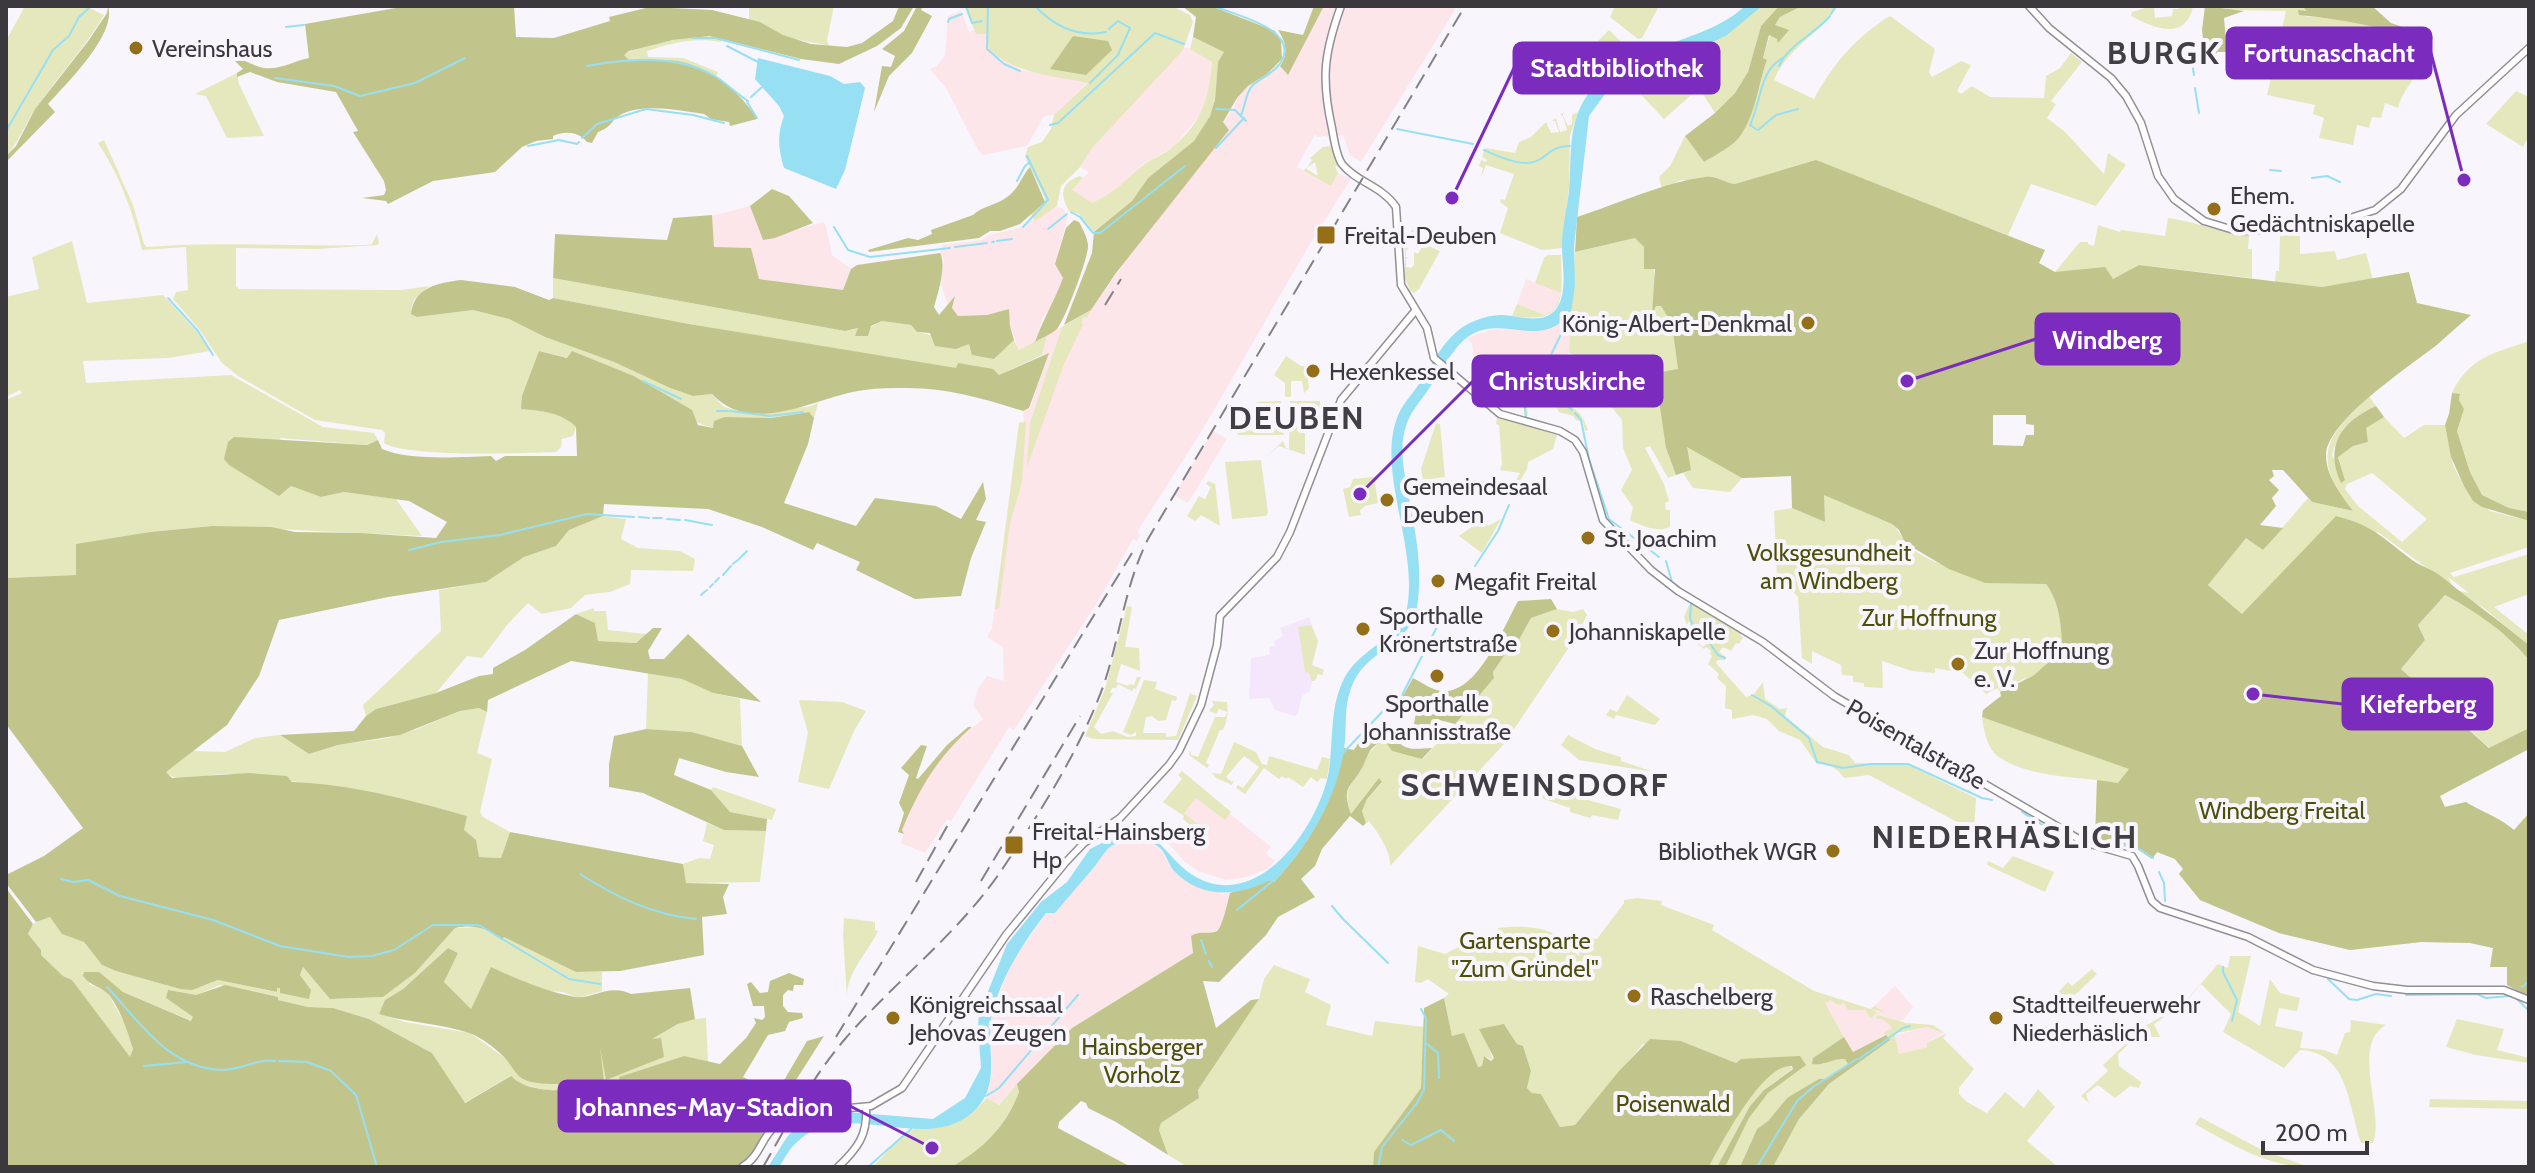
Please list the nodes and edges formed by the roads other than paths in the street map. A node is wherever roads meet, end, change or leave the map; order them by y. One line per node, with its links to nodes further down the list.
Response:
1 (1341, 6): 4 (main road, Poisentalstraße)
2 (2029, 6): 3 (main road)
3 (2529, 48)
4 (1415, 311): 5 (main road); 6 (main road, Poisentalstraße)
5 (1407, 323): 6 (main road); 8 (main road)
6 (1424, 324): 7 (main road, Poisentalstraße)
7 (2529, 1000)
8 (866, 1111): 9 (main road); 10 (main road)
9 (742, 1167)
10 (838, 1167)

